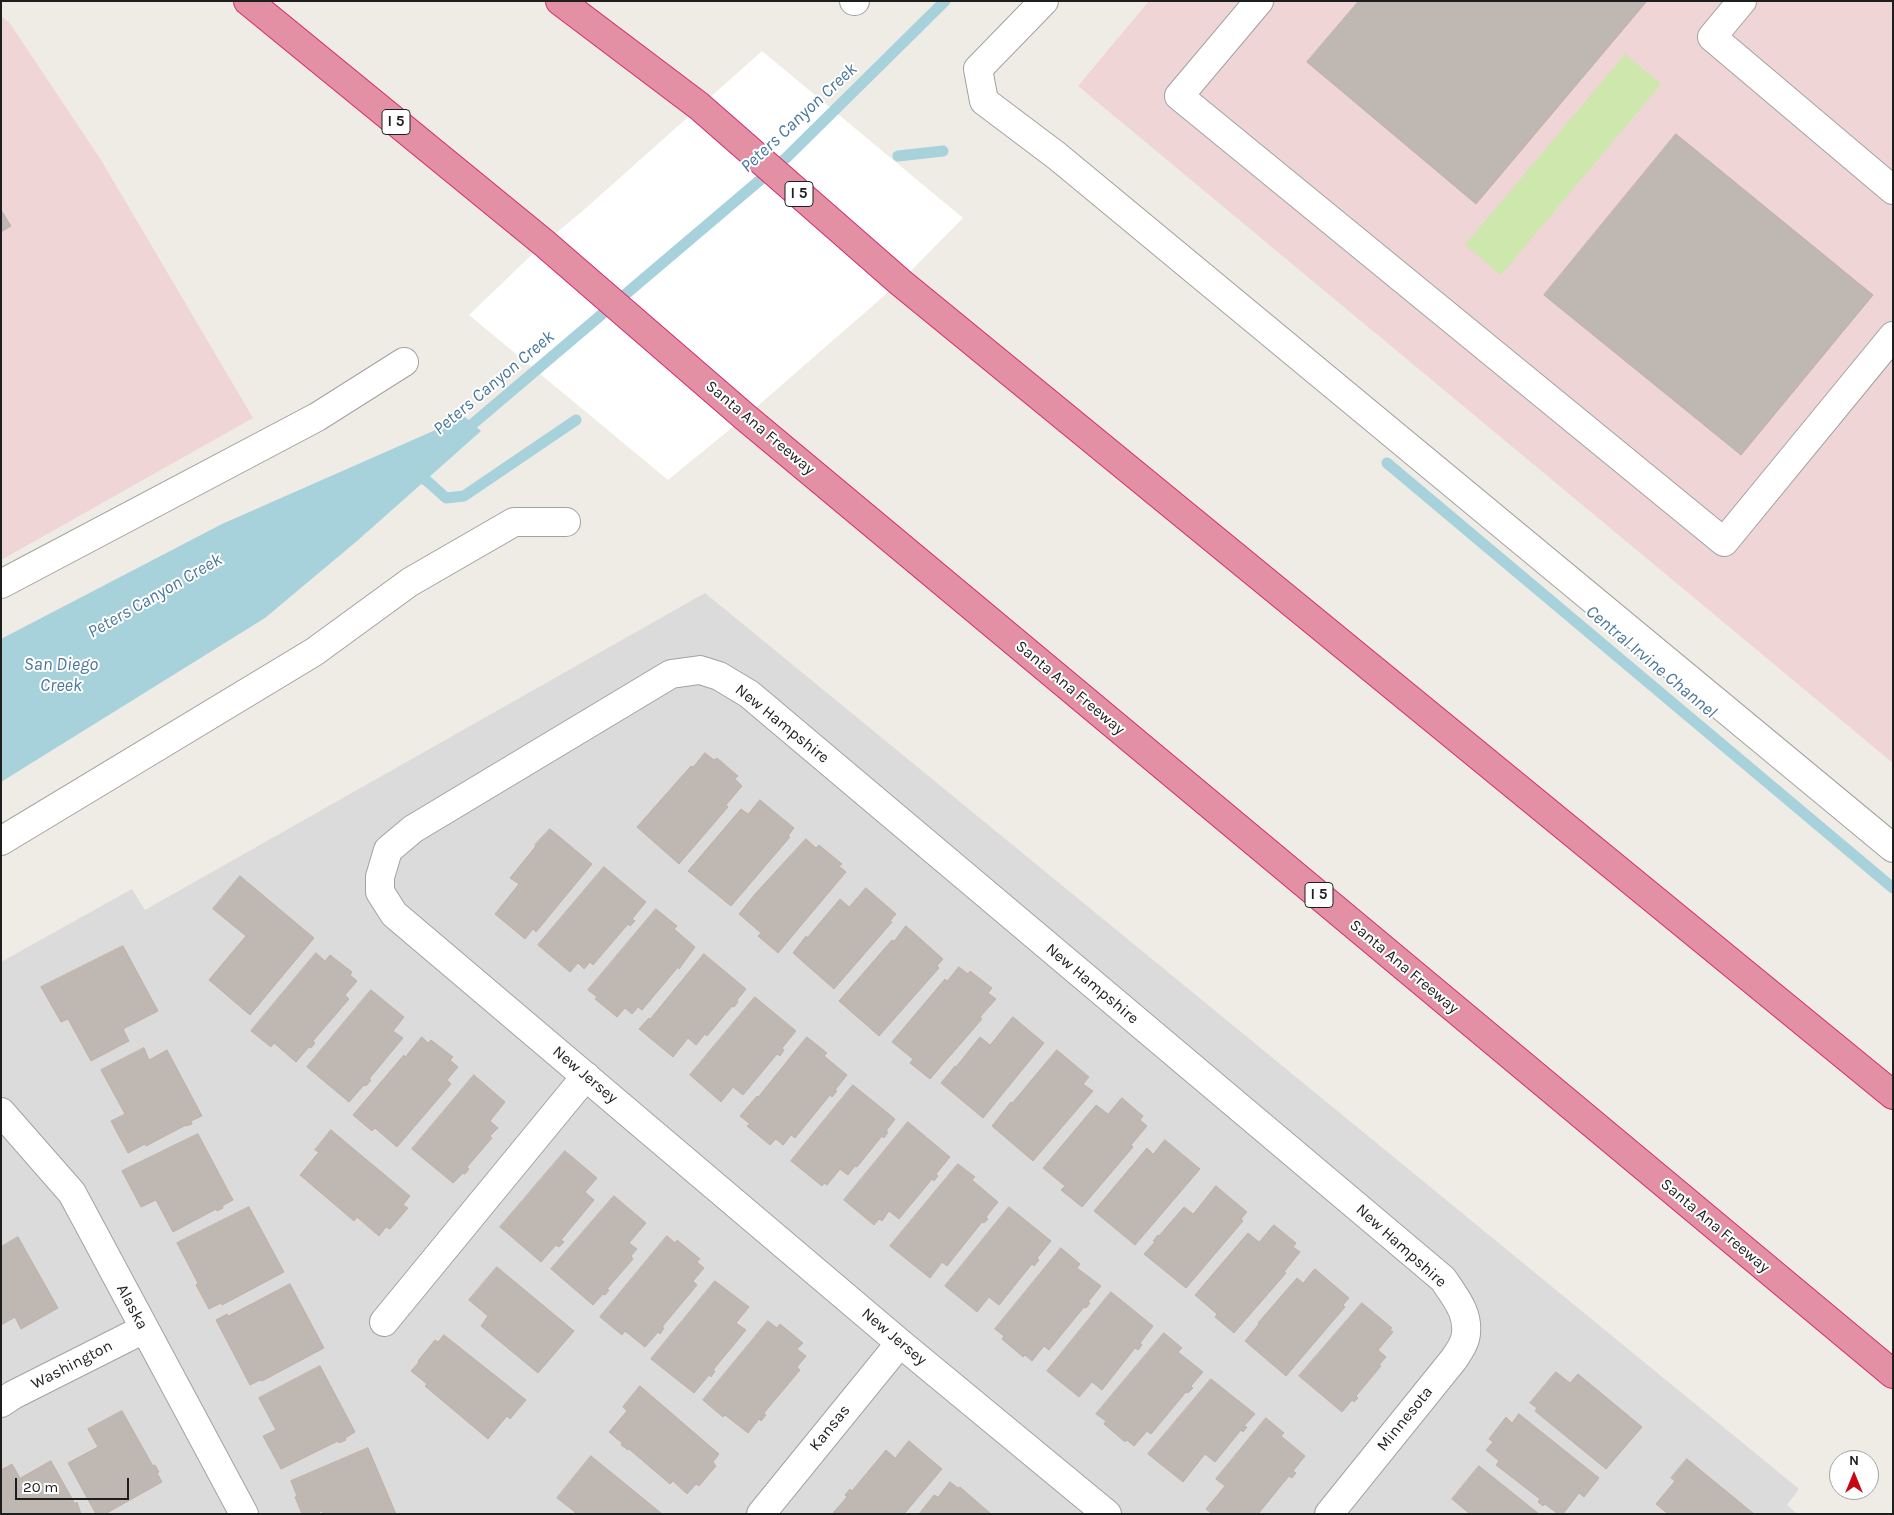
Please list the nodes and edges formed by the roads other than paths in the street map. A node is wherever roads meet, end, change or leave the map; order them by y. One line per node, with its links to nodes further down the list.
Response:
1 (248, 1): 23 (highway, Santa Ana Freeway / I 5)
2 (560, 1): 7 (highway, I 5)
3 (592, 1): 7 (highway)
4 (1044, 1): 15 (street)
5 (1259, 1): 9 (street)
6 (1742, 1): 8 (street)
7 (698, 106): 17 (highway, I 5)
8 (1893, 190)
9 (1893, 336)
10 (404, 362): 12 (street)
11 (566, 522): 14 (street)
12 (1, 584)
13 (700, 670): 16 (street, New Jersey); 19 (street, New Hampshire)
14 (1, 841)
15 (1893, 848)
16 (586, 1076): 20 (street); 22 (street, New Jersey)
17 (1893, 1095)
18 (1, 1112): 21 (street, Alaska)
19 (1467, 1318): 28 (street, Minnesota)
20 (384, 1322)
21 (144, 1329): 24 (street, Washington); 25 (street, Alaska)
22 (900, 1343): 26 (street, Kansas); 27 (street, New Jersey)
23 (1893, 1374)
24 (1, 1404)
25 (244, 1514)
26 (761, 1514)
27 (1108, 1514)
28 (1329, 1514)

